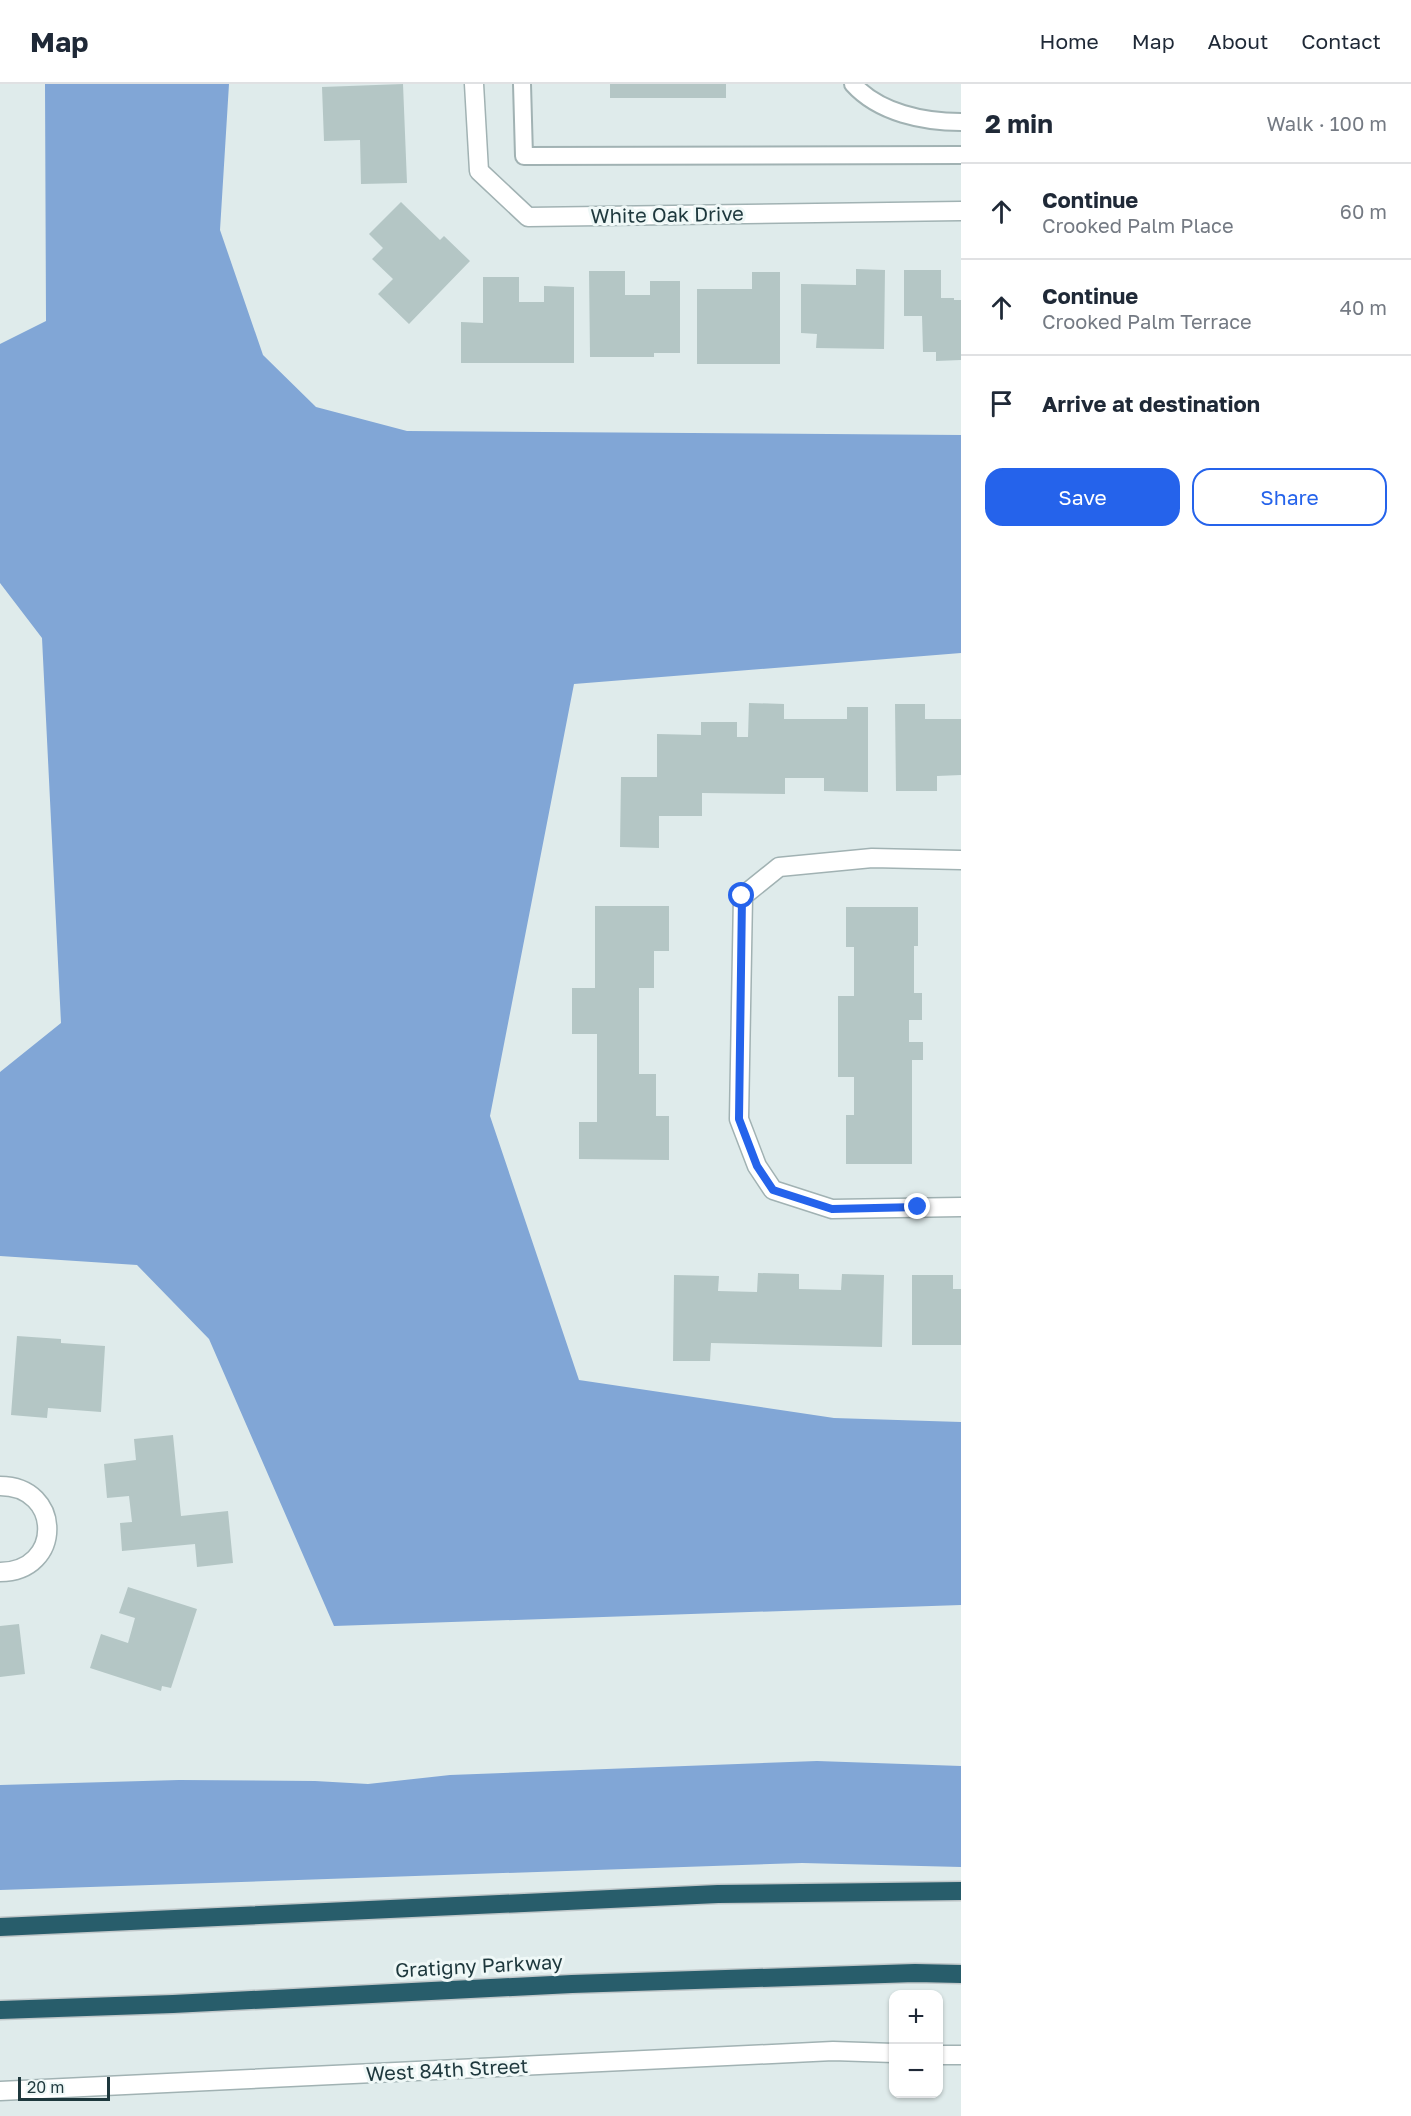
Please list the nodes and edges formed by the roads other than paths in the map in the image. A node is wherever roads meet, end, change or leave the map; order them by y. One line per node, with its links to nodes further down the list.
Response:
1 (474, 84): 6 (street, White Oak Drive)
2 (522, 84): 5 (lane)
3 (853, 84): 4 (lane)
4 (961, 122)
5 (961, 155)
6 (961, 211)
7 (961, 860): 8 (street)
8 (961, 1207)
9 (0, 1486): 10 (street)
10 (0, 1572)
11 (961, 1891): 12 (highway)
12 (0, 1927)
13 (961, 1974): 14 (highway, Gratigny Parkway)
14 (0, 2010)
15 (889, 2053): 18 (street, West 84th Street)
16 (943, 2055): 17 (street)
17 (961, 2055)
18 (0, 2091)

